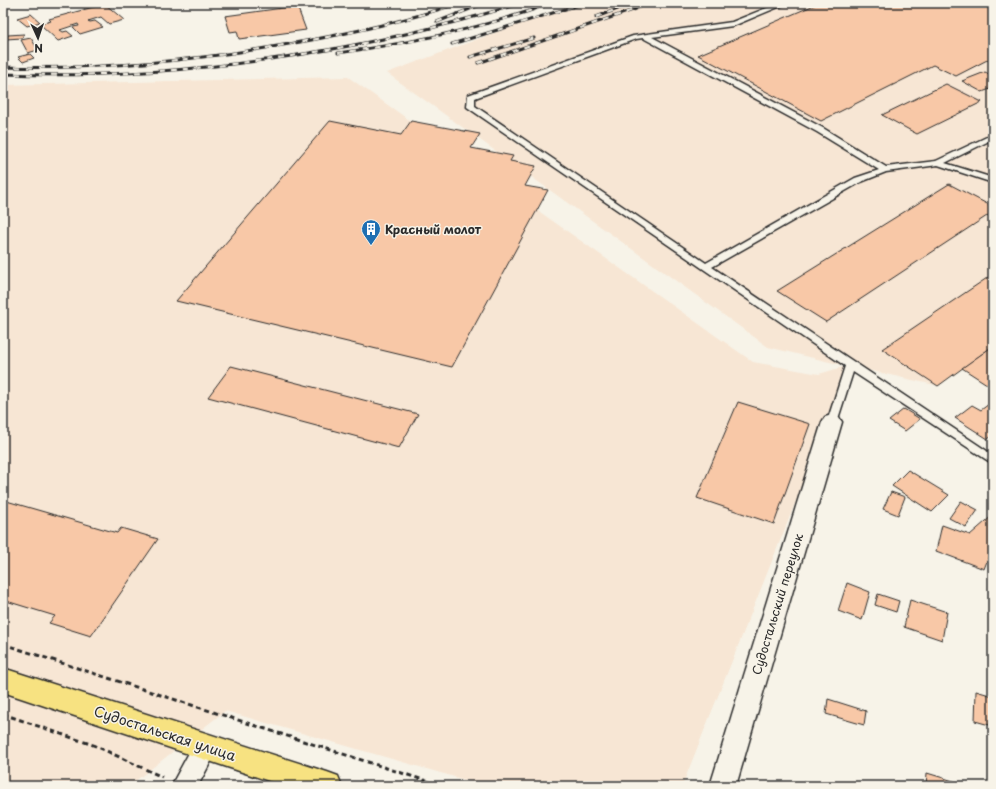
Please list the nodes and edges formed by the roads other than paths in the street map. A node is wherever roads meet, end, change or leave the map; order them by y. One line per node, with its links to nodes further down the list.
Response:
1 (785, 3): 2 (lane)
2 (645, 36): 5 (lane); 7 (lane)
3 (993, 136): 4 (lane)
4 (938, 163): 5 (lane); 6 (lane)
5 (885, 170): 7 (lane)
6 (993, 181)
7 (706, 267): 8 (lane)
8 (850, 365): 9 (lane); 10 (lane)
9 (832, 422): 15 (street, Судостальский переулок)
10 (993, 460)
11 (3, 680): 12 (highway, Судостальская улица)
12 (206, 746): 13 (street); 14 (highway, Судостальская улица)
13 (175, 783)
14 (327, 786)
15 (723, 786)

